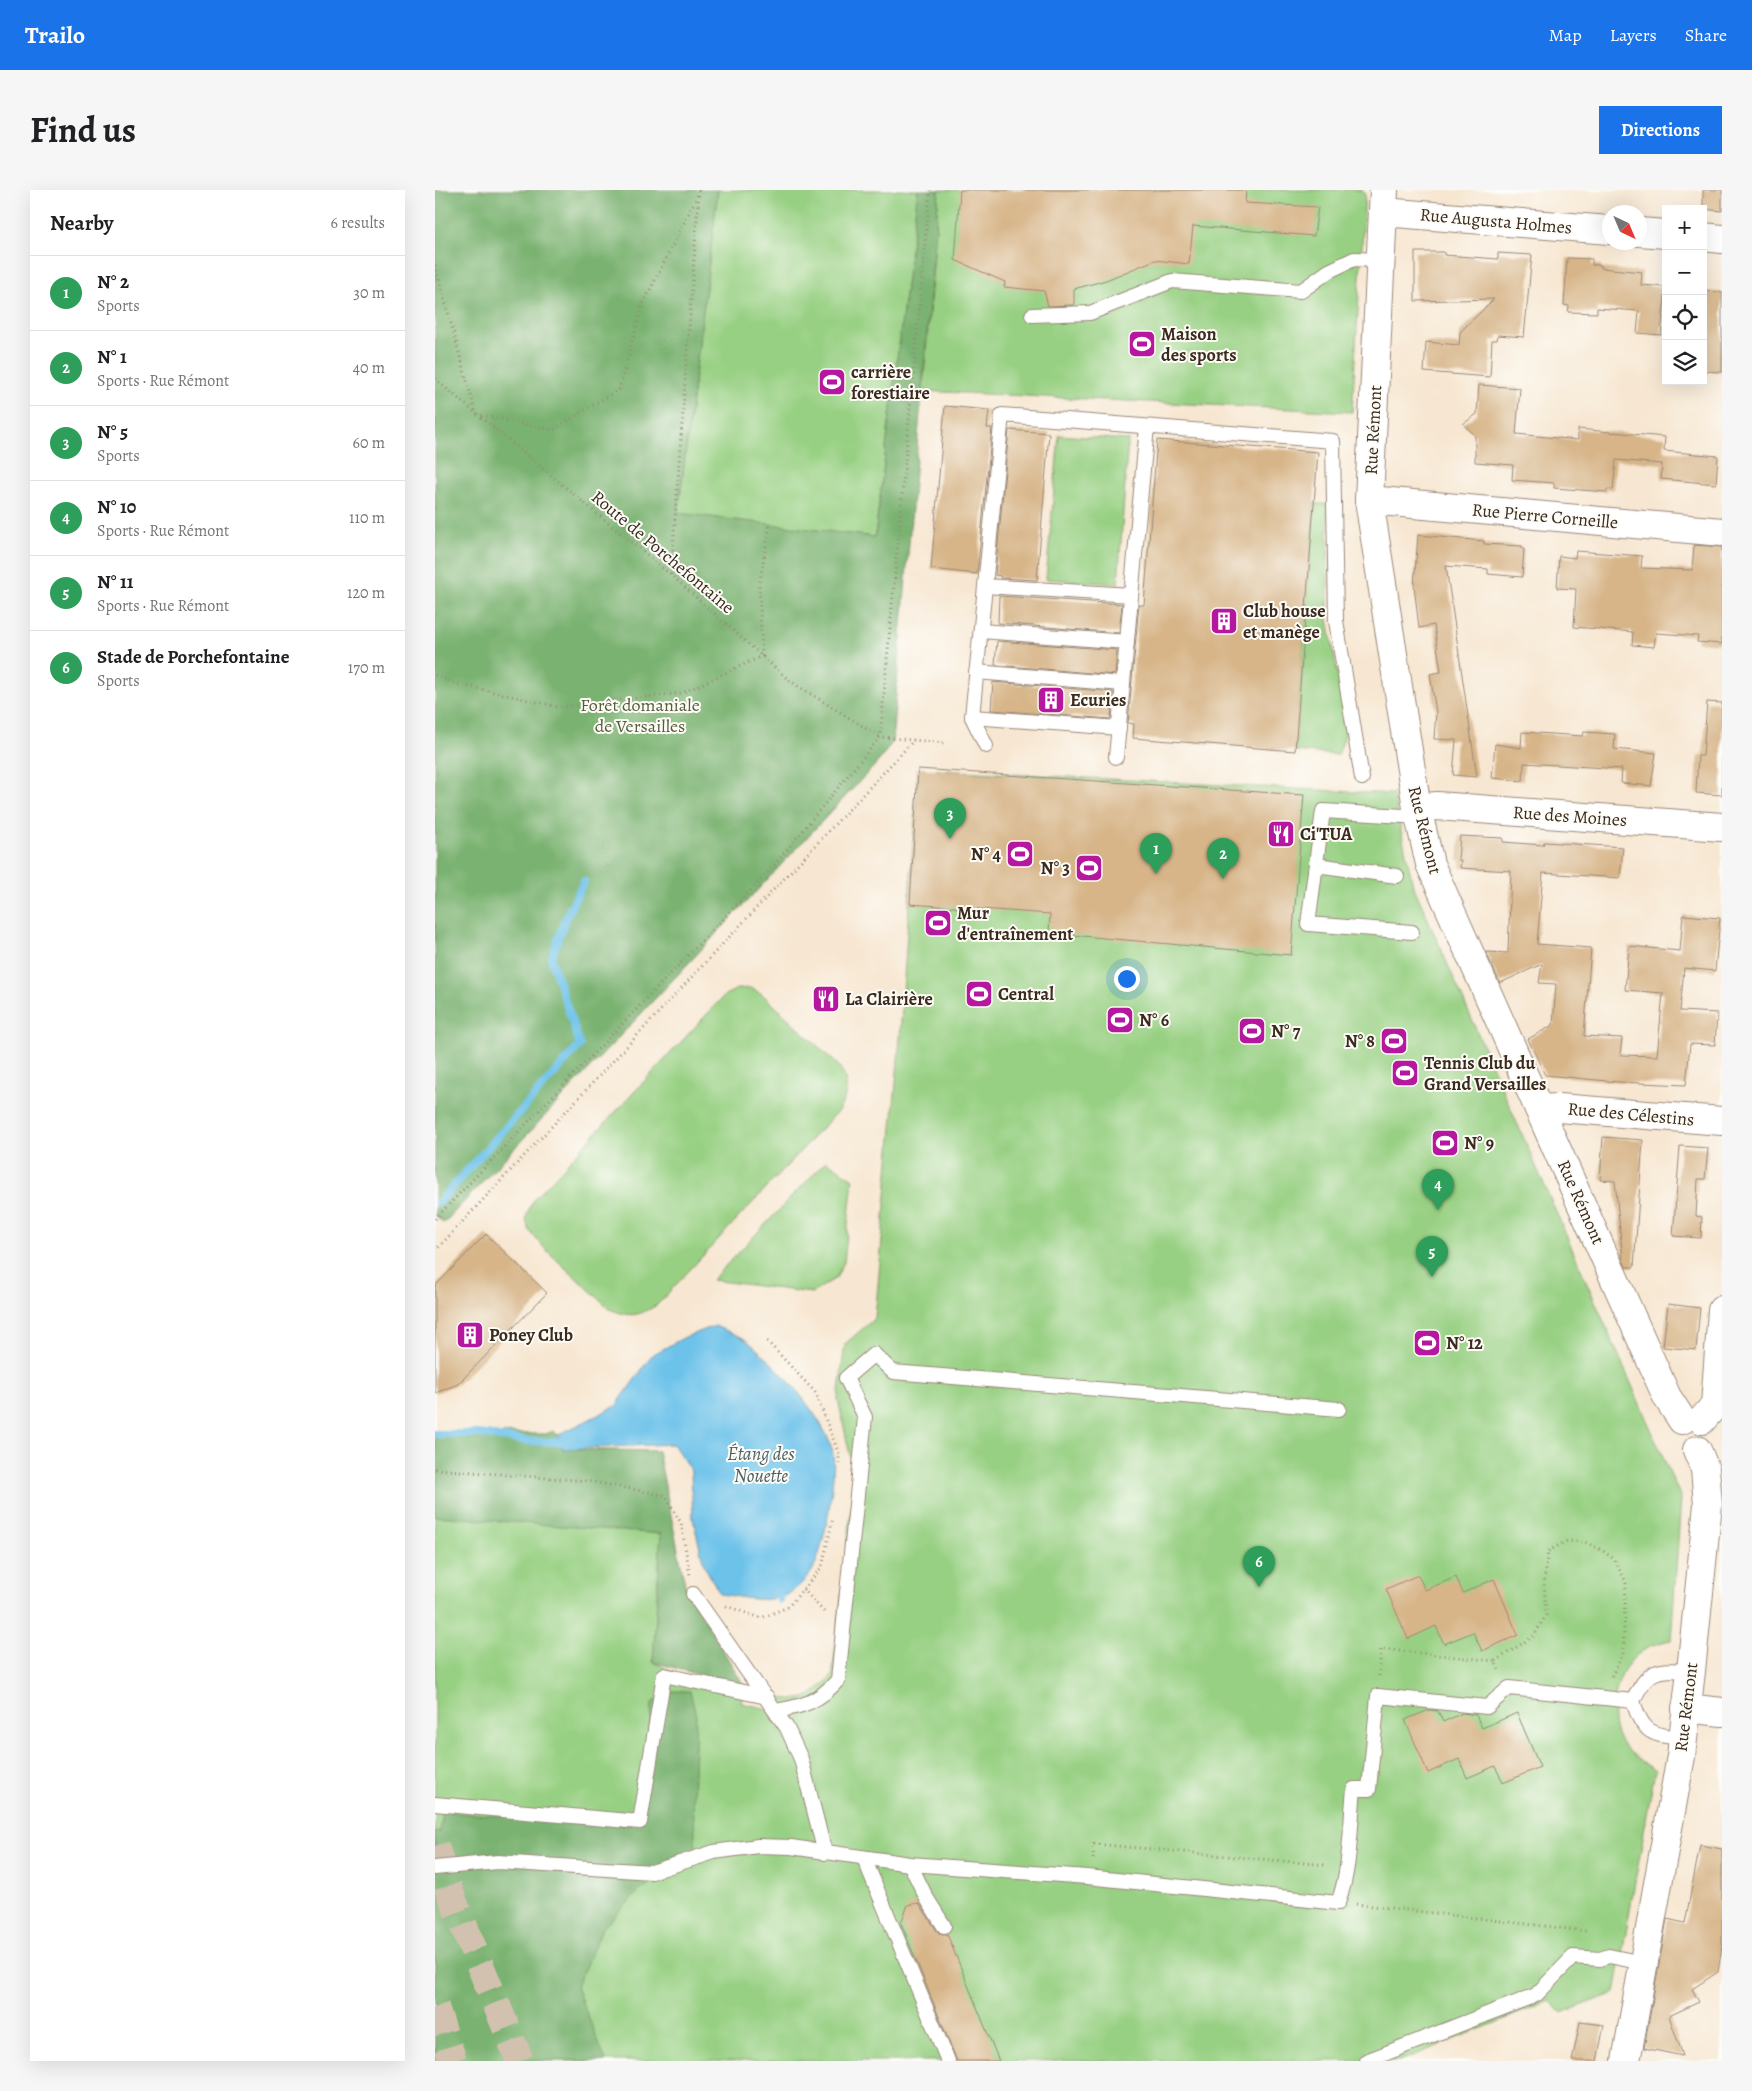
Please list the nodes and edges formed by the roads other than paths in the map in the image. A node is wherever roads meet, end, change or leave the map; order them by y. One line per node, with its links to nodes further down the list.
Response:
1 (1384, 201): 2 (street, Rue Augusta Holmes); 7 (street, Rue Rémont)
2 (1602, 229)
3 (1647, 233): 4 (street)
4 (1662, 234)
5 (1707, 237): 6 (street)
6 (1722, 239)
7 (1382, 260): 8 (lane); 10 (street, Rue Rémont)
8 (1032, 315)
9 (1147, 427): 12 (lane); 13 (lane); 22 (lane)
10 (1369, 500): 11 (street, Rue Pierre Corneille); 23 (street, Rue Rémont)
11 (1722, 532)
12 (985, 586): 13 (lane); 14 (lane)
13 (1131, 594): 15 (lane)
14 (981, 631): 15 (lane); 16 (lane)
15 (1127, 642): 17 (lane)
16 (976, 672): 17 (lane); 18 (lane)
17 (1123, 684): 19 (lane)
18 (972, 717): 19 (lane); 20 (lane)
19 (1119, 728): 21 (lane)
20 (986, 746)
21 (1116, 757)
22 (1362, 778)
23 (1418, 812): 24 (street, Rue des Moines); 25 (lane); 28 (street, Rue Rémont)
24 (1722, 828)
25 (1316, 865): 26 (lane); 27 (lane)
26 (1397, 876)
27 (1412, 932)
28 (1539, 1109): 29 (street, Rue des Célestins); 32 (street, Rue Rémont)
29 (1722, 1121)
30 (1722, 1310): 32 (street)
31 (1339, 1409): 38 (lane)
32 (1705, 1412): 34 (street, Rue Rémont)
33 (693, 1594): 35 (lane)
34 (1691, 1671): 36 (lane); 37 (street, Rue Rémont)
35 (767, 1697): 38 (lane); 41 (lane)
36 (1633, 1701): 40 (lane); 44 (lane)
37 (1687, 1708): 39 (street); 40 (street, Rue Rémont)
38 (776, 1710): 42 (lane)
39 (1722, 1712)
40 (1683, 1738): 47 (street, Rue Rémont)
41 (435, 1804)
42 (825, 1852): 43 (lane); 45 (lane)
43 (864, 1858): 44 (lane); 48 (lane)
44 (910, 1864): 46 (lane)
45 (435, 1868)
46 (944, 1926)
47 (1643, 1963): 49 (lane); 50 (street, Rue Rémont)
48 (948, 2061)
49 (1366, 2061)
50 (1625, 2061)

